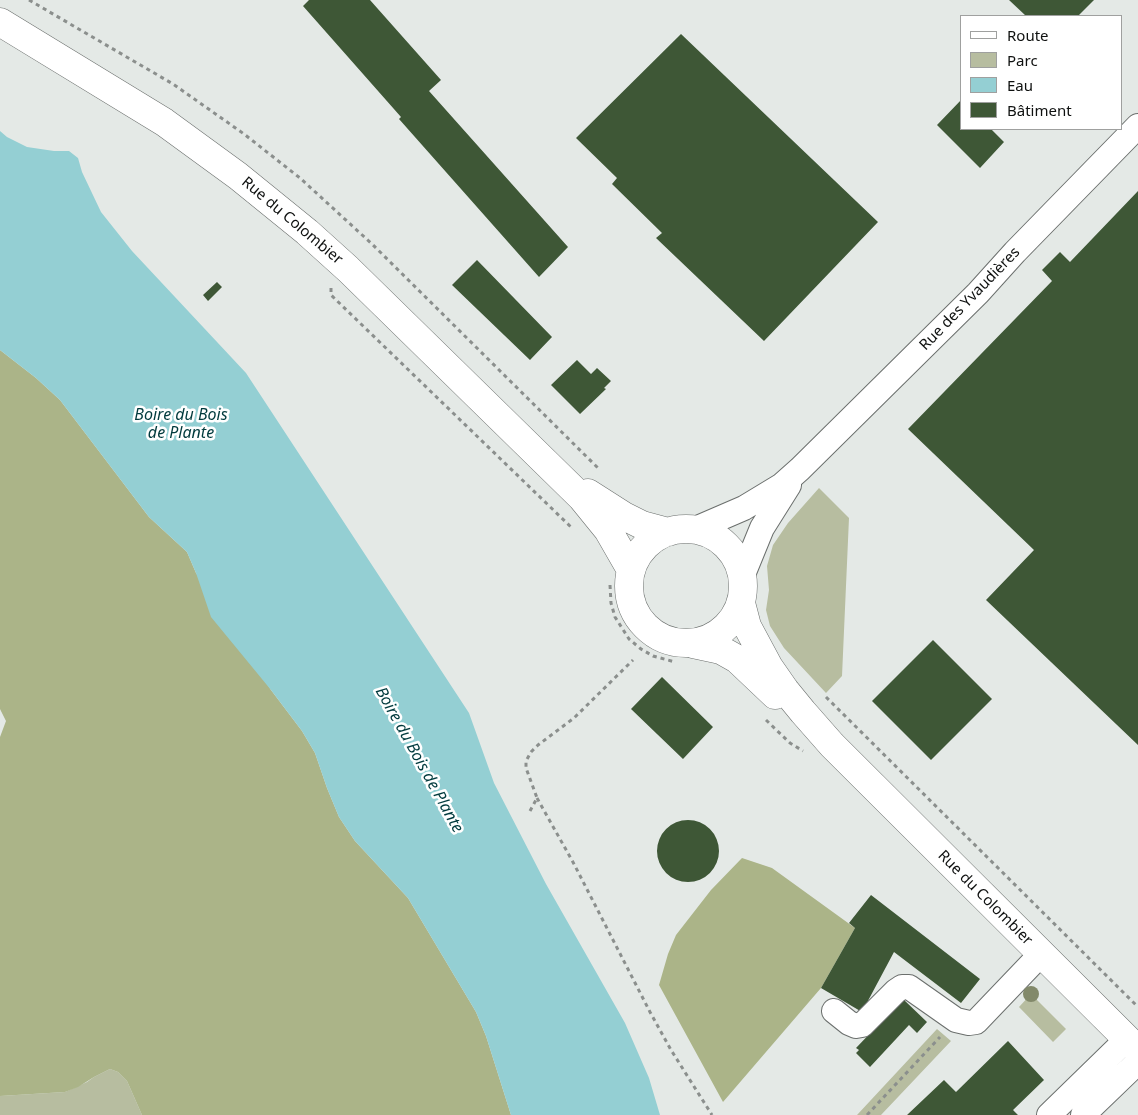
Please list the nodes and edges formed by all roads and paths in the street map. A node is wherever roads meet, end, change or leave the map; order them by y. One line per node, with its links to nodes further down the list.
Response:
1 (0, 22): 4 (main road, Rue du Colombier)
2 (1138, 126): 6 (street, Rue des Yvaudières)
3 (372, 244): 4 (path)
4 (348, 269): 5 (main road, Rue du Colombier); 8 (path)
5 (549, 464): 7 (main road, Rue du Colombier); 9 (main road, Rue du Colombier)
6 (800, 469): 7 (street, Rue des Yvaudières); 10 (street, Rue des Yvaudières)
7 (680, 531): 9 (main road); 10 (main road)
8 (576, 533)
9 (621, 575): 11 (main road); 11 (path)
10 (742, 590): 11 (main road); 14 (main road, Rue du Colombier)
11 (685, 653): 14 (main road, Rue du Colombier)
12 (633, 660): 15 (path)
13 (763, 716): 14 (path)
14 (832, 745): 17 (main road, Rue du Colombier)
15 (537, 798): 16 (path); 21 (path)
16 (530, 811)
17 (1041, 954): 19 (street); 20 (main road, Rue du Colombier)
18 (834, 1011): 19 (street)
19 (956, 1020): 22 (path)
20 (1134, 1050): 23 (street); 24 (street)
21 (712, 1115)
22 (867, 1115)
23 (1049, 1115)
24 (1083, 1115)

